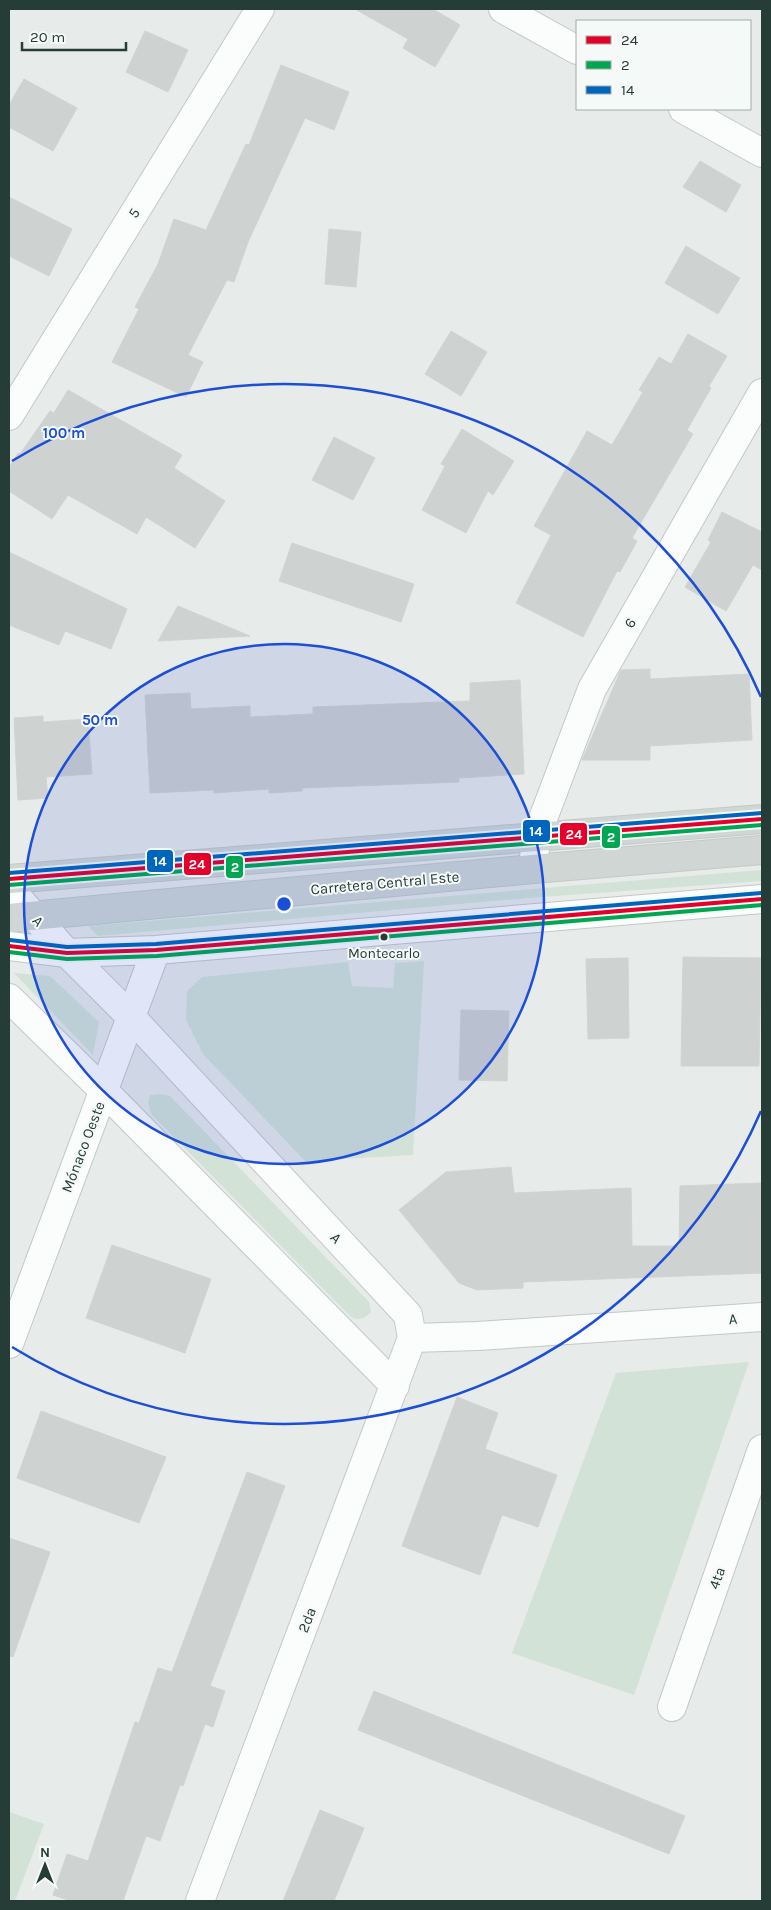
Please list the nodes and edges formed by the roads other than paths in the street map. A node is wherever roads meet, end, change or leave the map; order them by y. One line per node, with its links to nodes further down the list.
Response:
1 (260, 9): 7 (street, 5)
2 (503, 9): 3 (street)
3 (576, 49)
4 (685, 110): 5 (street)
5 (762, 153)
6 (762, 393): 9 (street, 6)
7 (9, 416)
8 (762, 819): 9 (main road)
9 (536, 838): 11 (street, 6); 12 (main road)
10 (762, 850): 11 (main road, Carretera Central Este)
11 (532, 869): 15 (main road, Carretera Central Este)
12 (9, 880)
13 (9, 888): 15 (street, A)
14 (762, 899): 17 (street)
15 (21, 917): 18 (street, A)
16 (9, 946): 18 (street)
17 (156, 950): 18 (street); 20 (street, Mónaco Oeste)
18 (68, 953): 20 (street, A)
19 (9, 998): 21 (street)
20 (132, 1018): 21 (street, Mónaco Oeste); 23 (street, A)
21 (105, 1092): 24 (street, Mónaco Oeste); 25 (street)
22 (762, 1317): 23 (street, A)
23 (412, 1338): 25 (street, 2da)
24 (9, 1344)
25 (395, 1386): 28 (street, 2da)
26 (762, 1448): 27 (street, 4ta)
27 (672, 1707)
28 (200, 1901)

